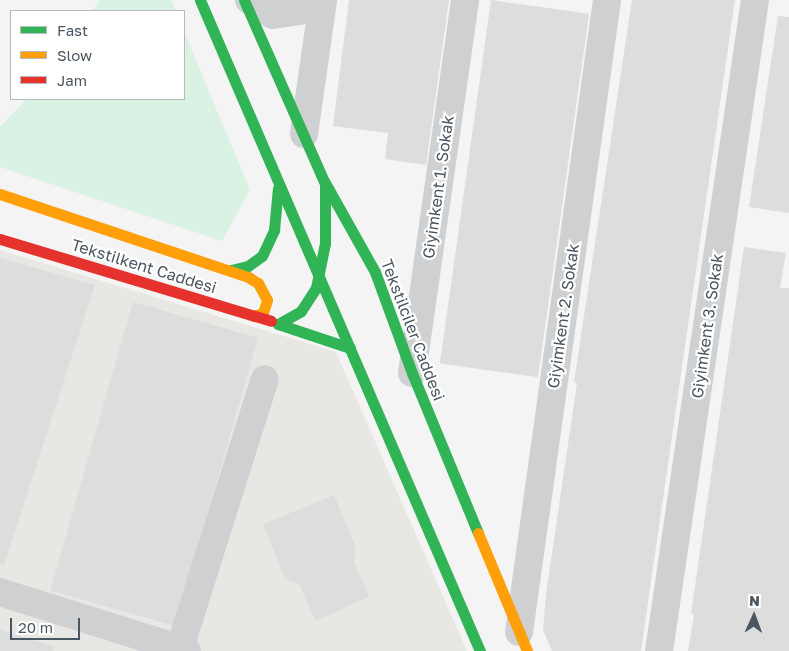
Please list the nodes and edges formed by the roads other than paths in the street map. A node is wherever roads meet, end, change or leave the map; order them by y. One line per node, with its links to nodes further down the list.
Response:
1 (200, 0): 11 (main road)
2 (244, 0): 9 (main road, Tekstilciler Caddesi)
3 (249, 0): 4 (street)
4 (310, 0)
5 (323, 0): 9 (street)
6 (465, 0): 19 (street, Giyimkent 1. Sokak)
7 (607, 0): 22 (street, Giyimkent 2. Sokak)
8 (755, 0): 25 (street, Giyimkent 3. Sokak)
9 (304, 134): 10 (main road, Tekstilciler Caddesi)
10 (324, 181): 15 (main road); 19 (main road, Tekstilciler Caddesi)
11 (278, 184): 14 (main road); 15 (main road)
12 (0, 194): 14 (main road, Tekstilkent Caddesi)
13 (0, 238): 16 (main road, Tekstilkent Caddesi)
14 (232, 270): 16 (main road, Tekstilkent Caddesi)
15 (319, 279): 17 (main road); 18 (main road)
16 (253, 316): 17 (main road, Tekstilkent Caddesi)
17 (278, 324): 18 (main road, Tekstilkent Caddesi)
18 (350, 348): 24 (main road)
19 (412, 374): 22 (main road, Tekstilciler Caddesi)
20 (265, 379): 23 (street)
21 (0, 592): 23 (street)
22 (523, 642)
23 (182, 650)
24 (480, 651)
25 (659, 651)

